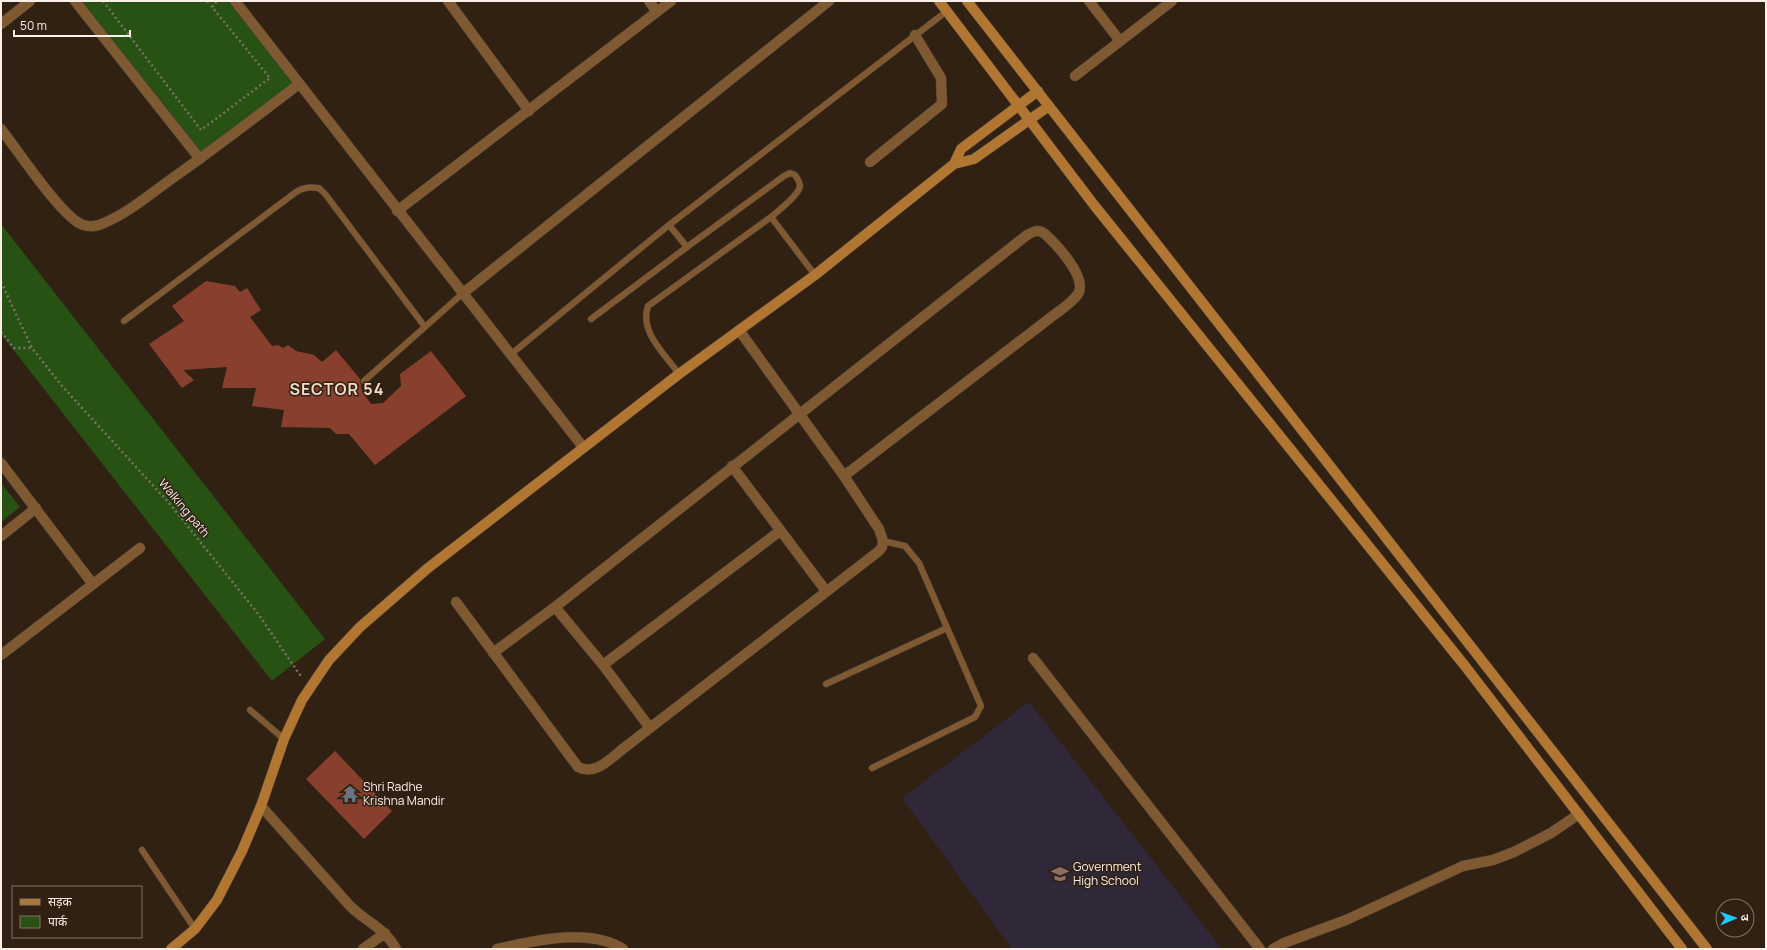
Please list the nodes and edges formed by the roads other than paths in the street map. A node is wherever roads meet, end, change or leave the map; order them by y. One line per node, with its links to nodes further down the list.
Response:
1 (30, 1): 14 (street)
2 (76, 1): 25 (street)
3 (234, 1): 18 (street)
4 (448, 1): 22 (street)
5 (649, 1): 13 (street)
6 (671, 1): 13 (street)
7 (828, 1): 33 (street)
8 (939, 1): 12 (main road)
9 (967, 1): 19 (main road)
10 (1089, 1): 16 (street)
11 (1172, 1): 16 (street)
12 (947, 11): 15 (lane); 20 (main road)
13 (657, 12): 22 (street)
14 (1, 24)
15 (915, 35): 26 (street); 30 (lane)
16 (1120, 41): 17 (street)
17 (1075, 76)
18 (300, 84): 25 (street); 28 (street)
19 (1038, 91): 20 (main road); 21 (main road)
20 (1018, 106): 23 (main road); 27 (main road)
21 (1049, 106): 23 (main road); 78 (main road)
22 (529, 111): 28 (street)
23 (1029, 121): 27 (main road); 66 (main road)
24 (1, 129): 25 (street)
25 (200, 159)
26 (870, 162)
27 (954, 164): 32 (main road)
28 (397, 211): 33 (street)
29 (771, 217): 31 (lane); 32 (lane); 39 (lane)
30 (669, 225): 31 (lane); 38 (lane)
31 (687, 247): 34 (lane)
32 (815, 275): 37 (main road)
33 (462, 294): 36 (lane); 38 (street)
34 (591, 318)
35 (124, 321): 36 (lane)
36 (425, 327): 40 (lane)
37 (739, 330): 39 (main road); 41 (street)
38 (510, 355): 42 (street)
39 (679, 374): 42 (main road)
40 (364, 381)
41 (798, 414): 44 (street); 45 (street); 45 (street)
42 (583, 447): 63 (main road)
43 (1, 463): 46 (street)
44 (732, 466): 47 (street); 54 (street)
45 (844, 476): 49 (street)
46 (36, 508): 48 (street); 51 (street)
47 (780, 531): 52 (street); 59 (street)
48 (1, 536)
49 (883, 541): 52 (street); 55 (lane)
50 (140, 548): 51 (street)
51 (92, 583): 57 (street)
52 (826, 591): 62 (street)
53 (456, 602): 56 (street)
54 (555, 607): 56 (street); 59 (street)
55 (947, 628): 60 (lane); 64 (lane)
56 (493, 653): 62 (street)
57 (1, 655)
58 (1033, 658): 75 (street)
59 (603, 665): 62 (street)
60 (826, 684)
61 (250, 710): 63 (lane)
62 (650, 728)
63 (284, 740): 65 (main road)
64 (872, 768)
65 (261, 806): 68 (main road); 69 (street)
66 (1579, 814): 76 (street); 77 (main road)
67 (142, 850): 68 (lane)
68 (195, 928): 70 (main road)
69 (385, 933): 71 (street); 72 (street)
70 (171, 949)
71 (363, 949)
72 (396, 949)
73 (498, 949): 74 (street)
74 (623, 949)
75 (1260, 949)
76 (1273, 949)
77 (1682, 949)
78 (1707, 949)

